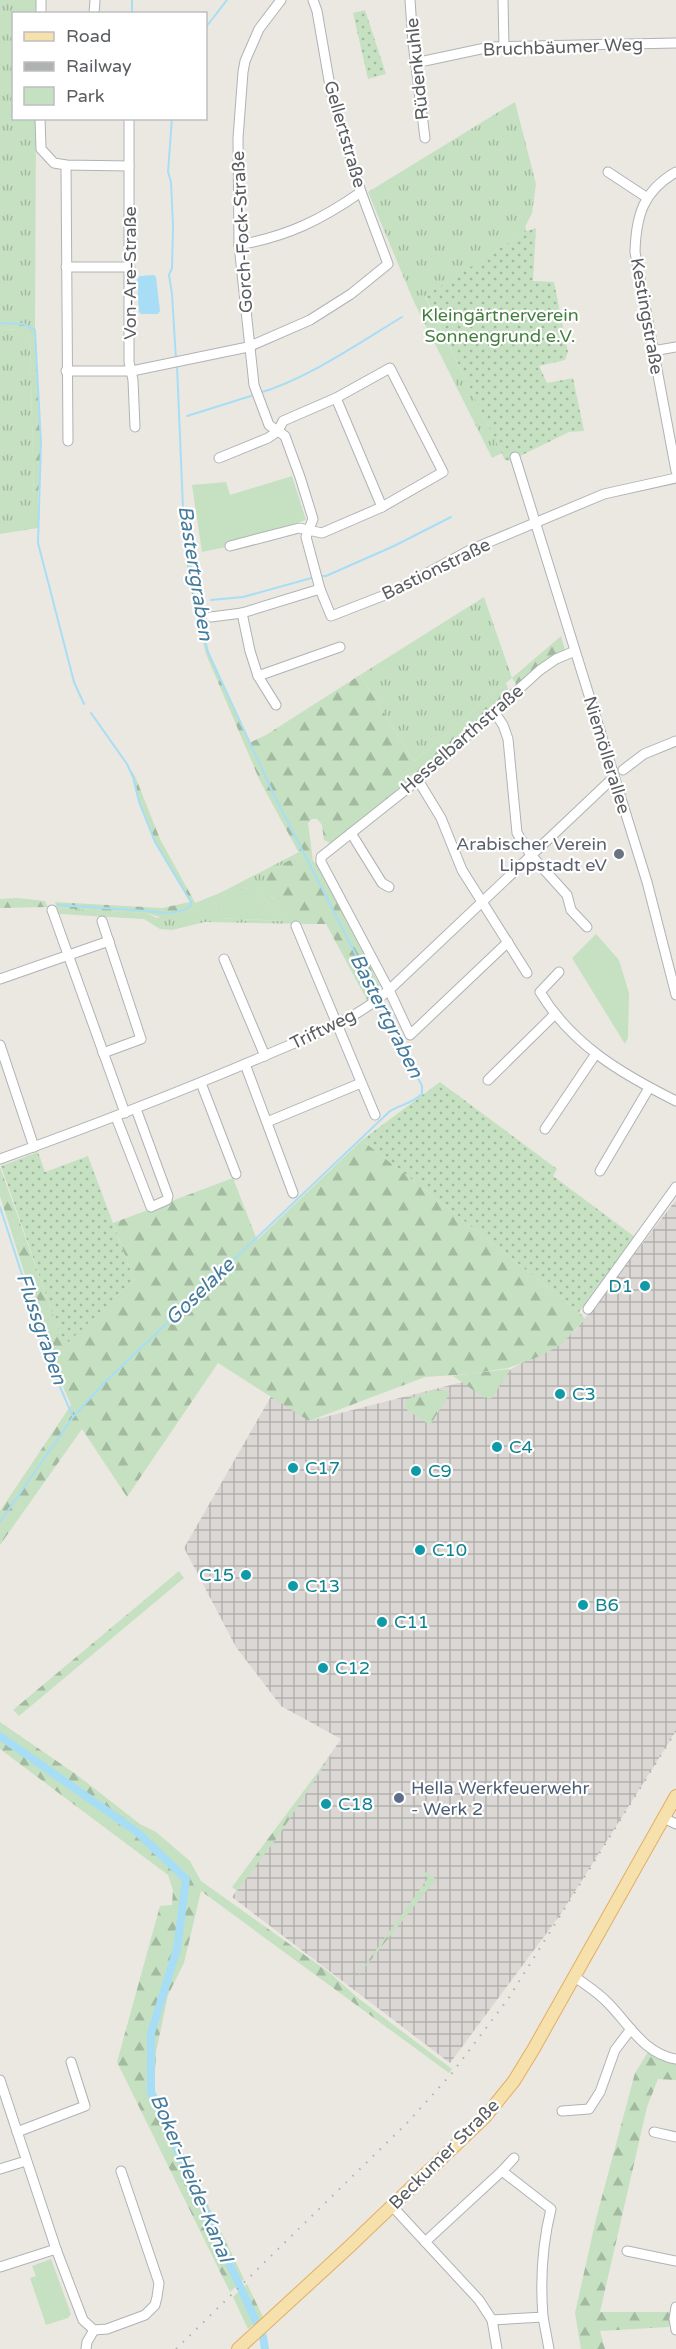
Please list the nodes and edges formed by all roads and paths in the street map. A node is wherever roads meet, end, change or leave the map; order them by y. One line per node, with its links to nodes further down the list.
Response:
1 (280, 0): 17 (street, Gorch-Fock-Straße)
2 (313, 0): 15 (street, Gellertstraße)
3 (410, 0): 7 (street, Rüdenkuhle)
4 (503, 0): 6 (street)
5 (676, 43): 6 (street, Bruchbäumer Weg)
6 (504, 47): 7 (street, Bruchbäumer Weg)
7 (415, 63): 10 (street, Rüdenkuhle)
8 (40, 120): 11 (street)
9 (129, 120): 12 (street, Von-Are-Straße)
10 (425, 138)
11 (66, 165): 12 (street); 18 (street)
12 (129, 166): 19 (street, Von-Are-Straße)
13 (608, 172): 16 (street)
14 (676, 172): 16 (street)
15 (362, 192): 17 (street); 20 (street, Gellertstraße)
16 (646, 197): 22 (street, Kestingstraße)
17 (239, 245): 20 (street, Gorch-Fock-Straße)
18 (66, 267): 19 (street); 23 (street)
19 (130, 267): 24 (street, Von-Are-Straße)
20 (248, 347): 24 (street); 27 (street, Gorch-Fock-Straße)
21 (676, 347): 22 (street)
22 (653, 351): 31 (street, Kestingstraße)
23 (66, 371): 24 (street); 28 (street)
24 (132, 371): 26 (street, Von-Are-Straße)
25 (336, 398): 27 (street); 33 (street); 33 (street)
26 (135, 427)
27 (278, 431): 30 (street); 35 (street, Gorch-Fock-Straße)
28 (68, 441)
29 (515, 457): 34 (street)
30 (219, 458)
31 (676, 471)
32 (676, 478): 34 (street, Bastionstraße)
33 (382, 507): 35 (street)
34 (536, 523): 37 (street, Bastionstraße); 41 (street, Niemöllerallee)
35 (311, 529): 36 (street); 37 (street, Gorch-Fock-Straße)
36 (230, 546)
37 (320, 589): 38 (street)
38 (242, 613): 39 (street); 42 (street)
39 (211, 617)
40 (340, 647): 42 (street)
41 (576, 651): 44 (street, Hesselbarthstraße); 47 (street, Niemöllerallee)
42 (258, 676): 43 (street)
43 (276, 705)
44 (495, 713): 48 (street, Hesselbarthstraße); 50 (street)
45 (676, 741): 46 (street)
46 (622, 770)
47 (613, 778): 50 (street, Triftweg); 65 (street, Niemöllerallee)
48 (418, 780): 49 (street, Hesselbarthstraße); 52 (street)
49 (351, 833): 51 (street); 64 (street, Hesselbarthstraße)
50 (531, 855): 52 (street, Triftweg); 56 (street)
51 (389, 887)
52 (481, 902): 58 (street); 64 (street, Triftweg)
53 (52, 910): 59 (street)
54 (102, 921): 57 (street)
55 (296, 926): 67 (street)
56 (587, 927)
57 (109, 941): 59 (street); 69 (street)
58 (508, 942): 62 (street); 64 (street)
59 (67, 955): 63 (street); 69 (street)
60 (224, 959): 71 (street)
61 (560, 972): 66 (street)
62 (527, 973)
63 (0, 979)
64 (389, 990): 67 (street, Triftweg)
65 (675, 990)
66 (554, 1015): 70 (street); 73 (street)
67 (337, 1025): 71 (street, Triftweg); 75 (street)
68 (0, 1045): 83 (street)
69 (103, 1053): 80 (street)
70 (595, 1054): 76 (street); 82 (street)
71 (265, 1056): 72 (street, Triftweg)
72 (245, 1064): 74 (street, Triftweg); 81 (street)
73 (488, 1080)
74 (201, 1083): 78 (street, Triftweg); 86 (street)
75 (362, 1083): 79 (street); 81 (street)
76 (649, 1088): 77 (street); 85 (street)
77 (676, 1101)
78 (136, 1109): 80 (street, Triftweg); 80 (street)
79 (375, 1114)
80 (120, 1115): 83 (street, Triftweg)
81 (267, 1122): 88 (street)
82 (545, 1129)
83 (34, 1147): 84 (street, Triftweg)
84 (0, 1159)
85 (600, 1171)
86 (236, 1174)
87 (676, 1187): 89 (street)
88 (293, 1193)
89 (588, 1309)
90 (676, 1796): 91 (main road, Beckumer Straße)
91 (664, 1818): 92 (street); 93 (main road, Beckumer Straße)
92 (676, 1824)
93 (574, 1977): 94 (street); 107 (main road, Beckumer Straße)
94 (631, 2029): 95 (street); 98 (street)
95 (676, 2059)
96 (71, 2062): 99 (street)
97 (0, 2080): 99 (street)
98 (562, 2111)
99 (16, 2132): 103 (street)
100 (654, 2132): 101 (street)
101 (676, 2138)
102 (514, 2158): 106 (street)
103 (26, 2161): 104 (street); 109 (street)
104 (0, 2169)
105 (122, 2171): 117 (street)
106 (502, 2171): 108 (street); 114 (street)
107 (392, 2206): 108 (street); 120 (main road, Beckumer Straße)
108 (425, 2242): 116 (street)
109 (56, 2249): 112 (street); 117 (street)
110 (627, 2251): 111 (street)
111 (676, 2261)
112 (0, 2267)
113 (676, 2307): 115 (street)
114 (543, 2317): 116 (street); 122 (street)
115 (675, 2319): 118 (street)
116 (492, 2320): 121 (street)
117 (94, 2330): 119 (street)
118 (676, 2330)
119 (86, 2349)
120 (238, 2349)
121 (497, 2349)
122 (549, 2349)

